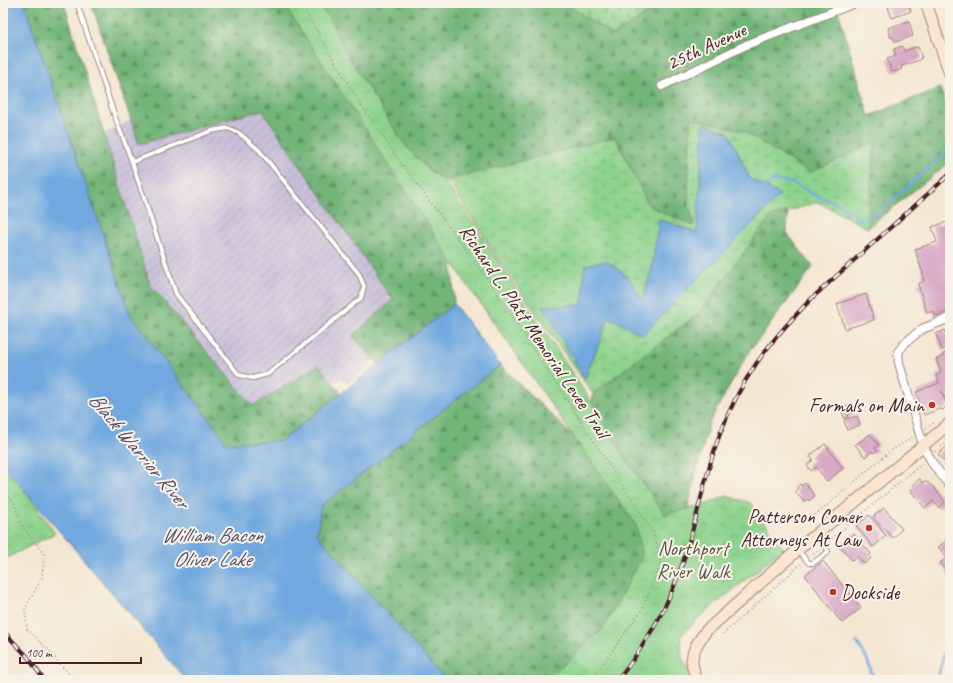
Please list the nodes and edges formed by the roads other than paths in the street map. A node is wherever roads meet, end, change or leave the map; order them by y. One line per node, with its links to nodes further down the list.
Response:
1 (77, 3): 6 (lane)
2 (855, 3): 5 (street, 25th Avenue)
3 (926, 3): 4 (main road)
4 (950, 74)
5 (662, 86)
6 (132, 162): 6 (lane)
7 (950, 318): 9 (street)
8 (950, 422): 9 (main road)
9 (923, 444): 10 (street); 11 (main road)
10 (950, 486)
11 (816, 534): 12 (main road); 12 (lane)
12 (798, 550): 13 (main road)
13 (696, 676)

